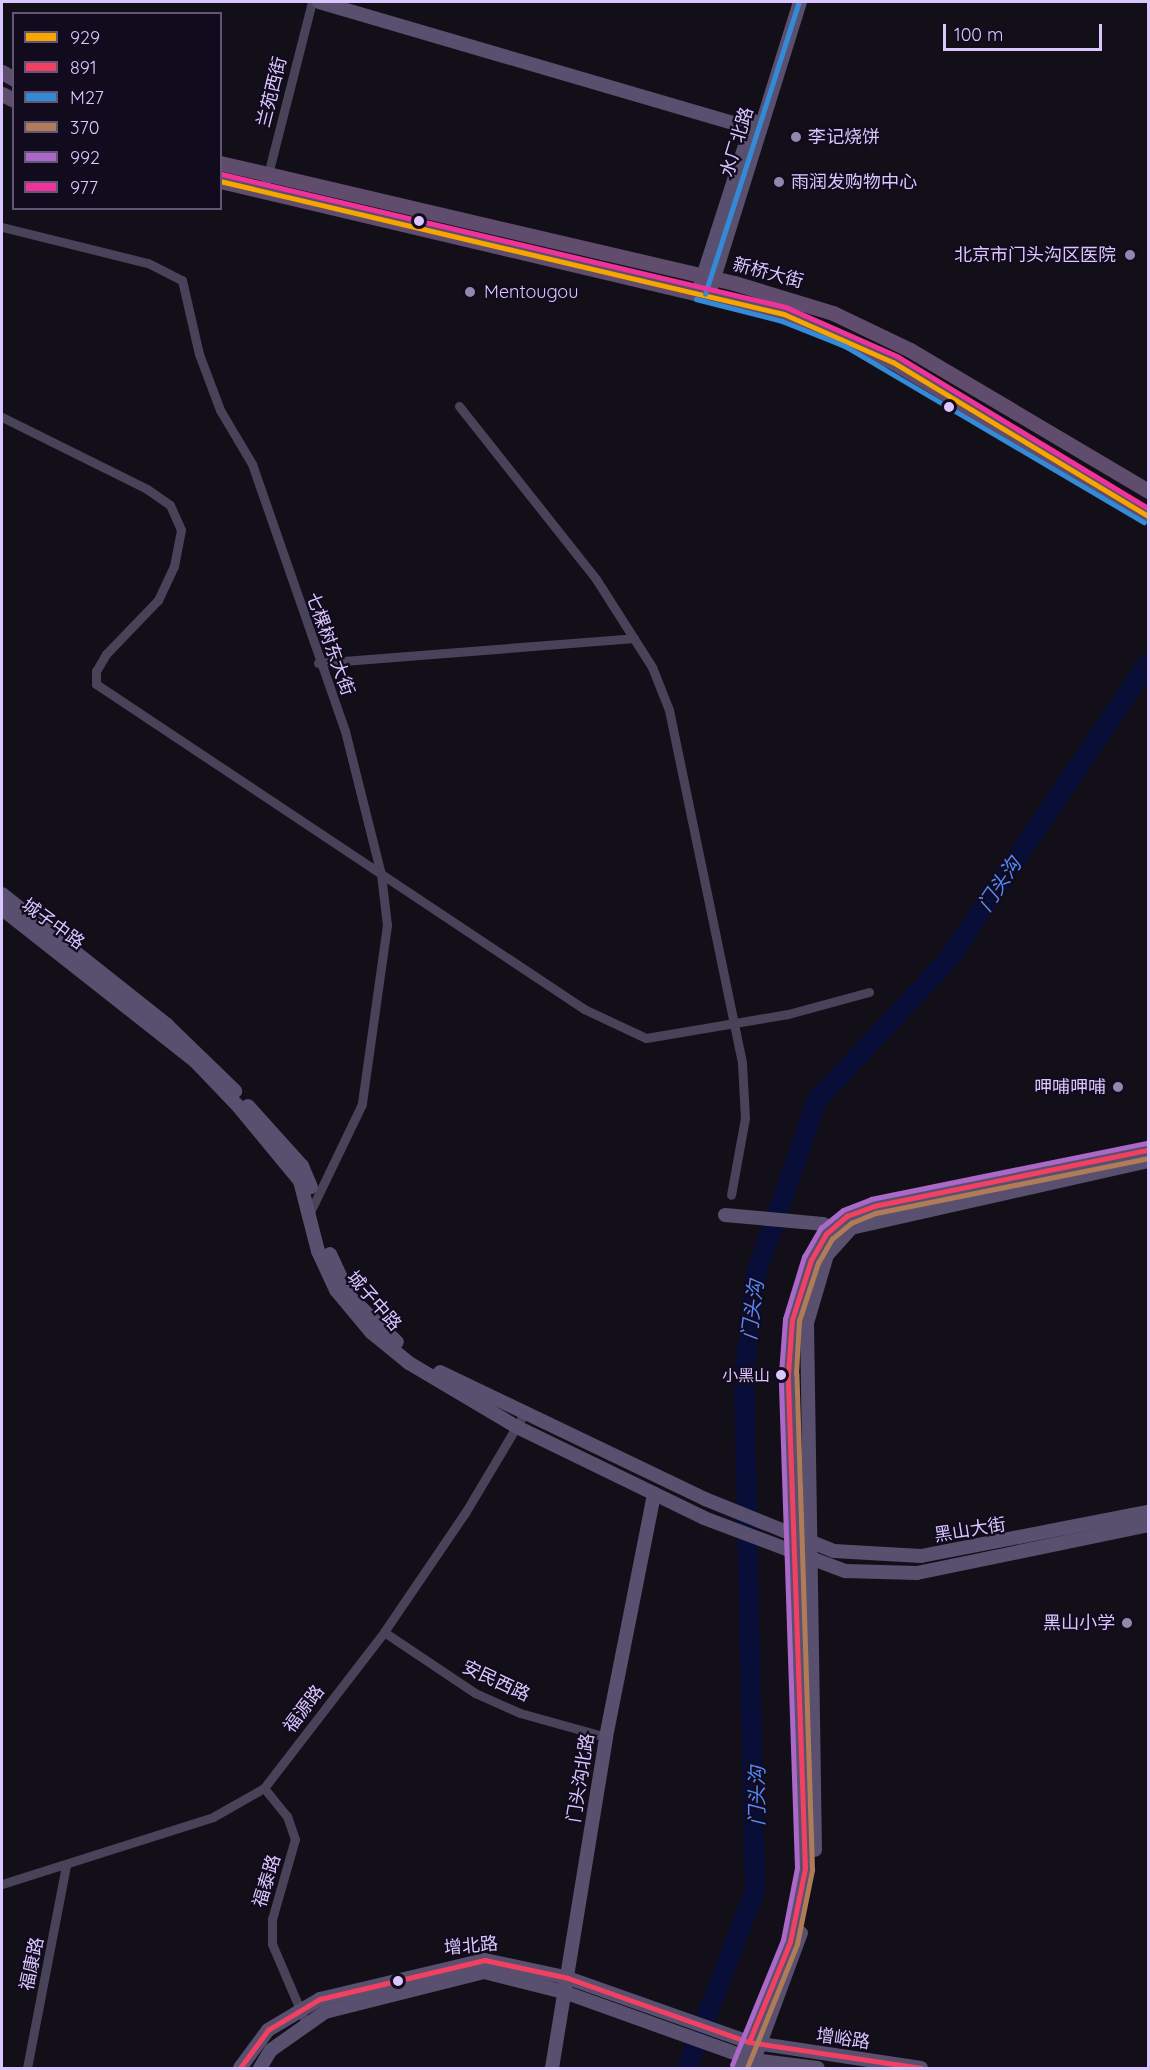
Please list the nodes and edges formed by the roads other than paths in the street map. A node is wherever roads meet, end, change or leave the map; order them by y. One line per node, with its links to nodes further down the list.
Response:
1 (312, 2): 8 (street, 兰苑西街)
2 (319, 2): 5 (street)
3 (791, 2): 5 (street)
4 (800, 2): 5 (street, 水厂北路)
5 (755, 130): 10 (street, 水厂北路)
6 (222, 164): 8 (main road)
7 (222, 181): 8 (main road)
8 (266, 182): 10 (main road, 新桥大街); 11 (main road, 新桥大街)
9 (2, 227): 17 (street, 七棵树东大街)
10 (708, 277): 11 (street, 水厂北路); 14 (main road, 新桥大街)
11 (703, 293): 15 (main road, 新桥大街)
12 (459, 405): 16 (street)
13 (2, 417): 18 (street)
14 (1149, 491)
15 (1149, 516)
16 (634, 638): 17 (street); 22 (street)
17 (318, 663): 18 (street, 七棵树东大街)
18 (381, 874): 22 (street); 26 (street, 七棵树东大街)
19 (2, 894): 26 (street, 城子中路)
20 (2, 909): 26 (street, 城子中路)
21 (869, 992): 22 (street)
22 (732, 1023): 25 (street)
23 (1149, 1150): 28 (street)
24 (1149, 1161): 28 (street)
25 (731, 1195)
26 (314, 1205): 29 (street, 城子中路)
27 (725, 1215): 28 (street)
28 (838, 1231): 34 (street); 34 (street)
29 (521, 1420): 30 (street, 城子中路); 33 (street, 城子中路); 37 (street, 福源路)
30 (654, 1494): 35 (street, 城子中路); 38 (street, 门头沟北路)
31 (1149, 1512): 34 (street, 黑山大街)
32 (1149, 1525): 36 (street, 黑山大街)
33 (774, 1528): 34 (street, 黑山大街)
34 (802, 1542): 35 (street); 36 (street)
35 (797, 1556): 36 (street, 城子中路); 46 (street)
36 (811, 1561): 46 (street)
37 (384, 1632): 38 (street, 安民西路); 39 (street, 福源路)
38 (606, 1737): 42 (street, 门头沟北路)
39 (264, 1788): 40 (street, 福源路); 44 (street, 福泰路)
40 (66, 1866): 41 (street, 福源路); 48 (street, 福康路)
41 (2, 1884)
42 (568, 1978): 43 (street, 门头沟北路); 44 (street, 增北路); 46 (street, 增北路)
43 (564, 1992): 45 (street, 增北路); 47 (street, 增北路); 51 (street, 门头沟北路)
44 (299, 2008): 45 (street, 福泰路); 49 (street, 增北路)
45 (306, 2021): 50 (street, 增北路)
46 (754, 2044): 47 (street); 53 (street, 增峪路)
47 (747, 2063): 52 (street, 增峪路)
48 (27, 2068)
49 (240, 2068)
50 (260, 2068)
51 (552, 2068)
52 (818, 2068)
53 (921, 2068)

